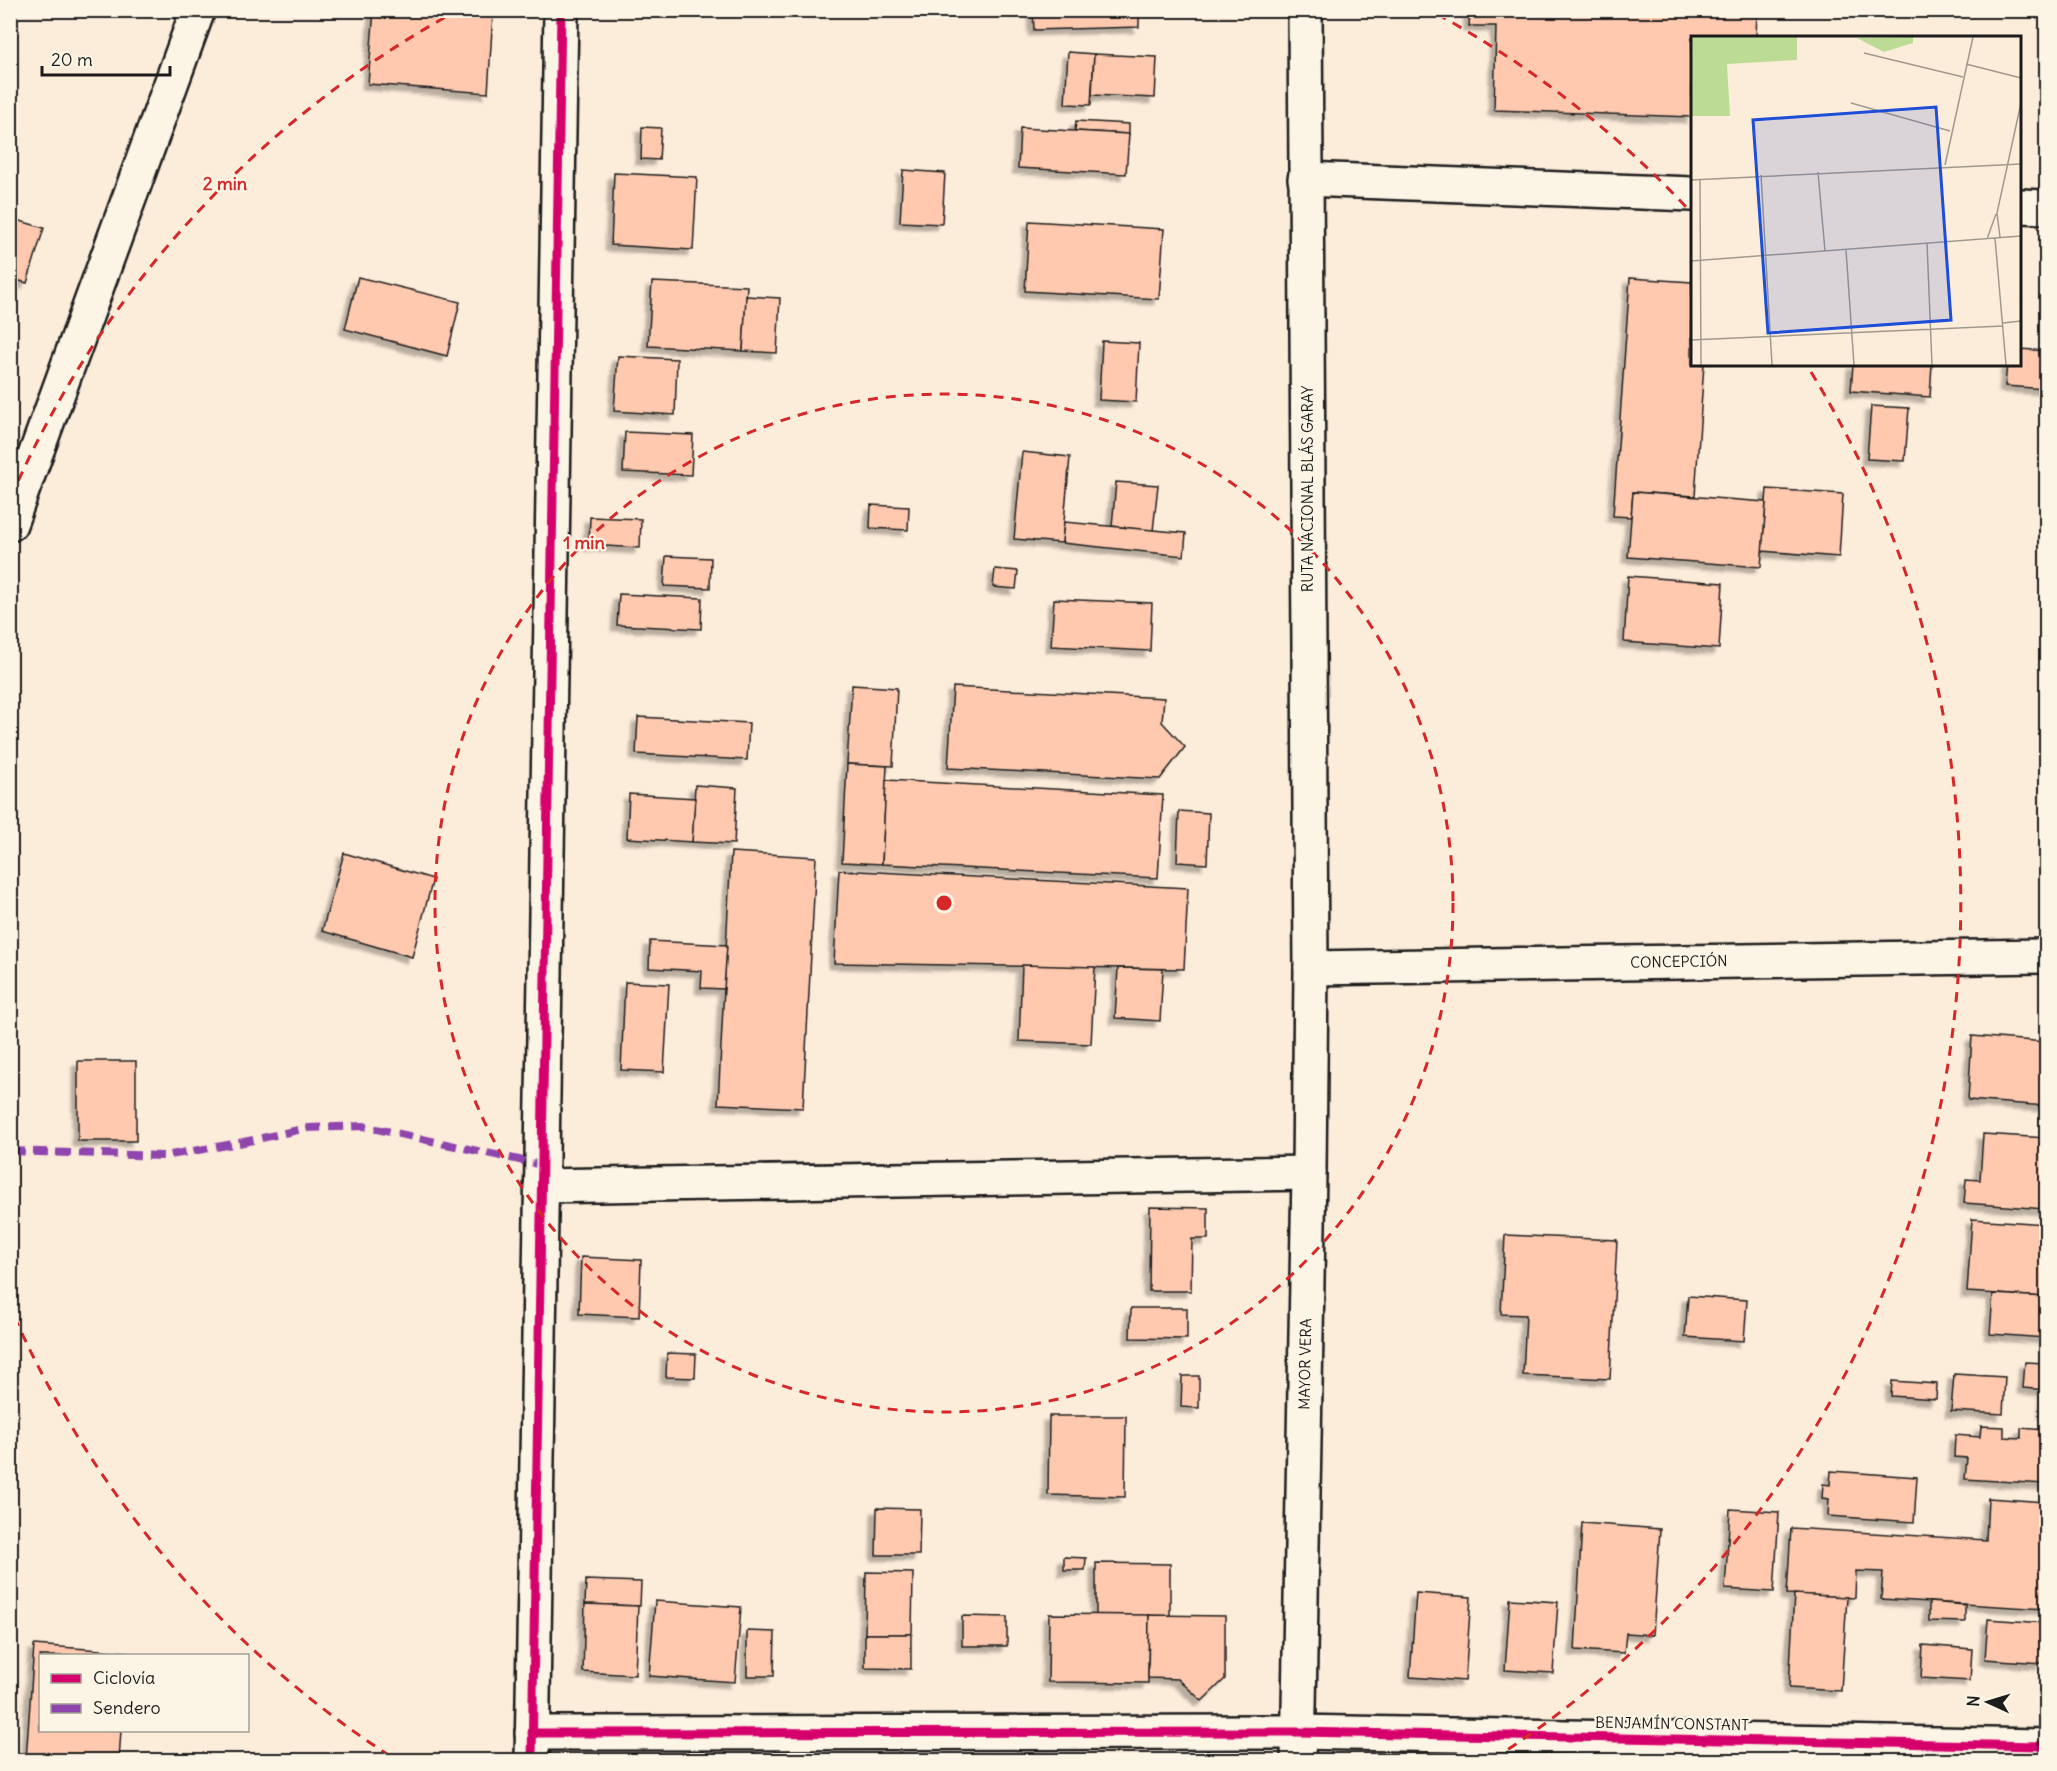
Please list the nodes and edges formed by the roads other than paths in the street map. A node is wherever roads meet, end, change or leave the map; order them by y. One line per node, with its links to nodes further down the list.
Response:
1 (198, 10): 8 (main road)
2 (561, 10): 12 (main road)
3 (1305, 10): 4 (main road, RUTA NACIONAL BLÁS GARAY)
4 (1305, 179): 5 (main road); 10 (main road, RUTA NACIONAL BLÁS GARAY)
5 (1691, 194)
6 (2021, 206): 7 (main road)
7 (2046, 207)
8 (10, 524)
9 (2046, 956): 10 (main road, CONCEPCIÓN)
10 (1311, 968): 11 (main road, MAYOR VERA)
11 (1309, 1173): 12 (main road); 13 (main road, MAYOR VERA)
12 (541, 1186): 15 (main road)
13 (1298, 1746): 14 (main road, BENJAMÍN CONSTANT); 15 (main road, BENJAMÍN CONSTANT)
14 (2046, 1746)
15 (532, 1747)

